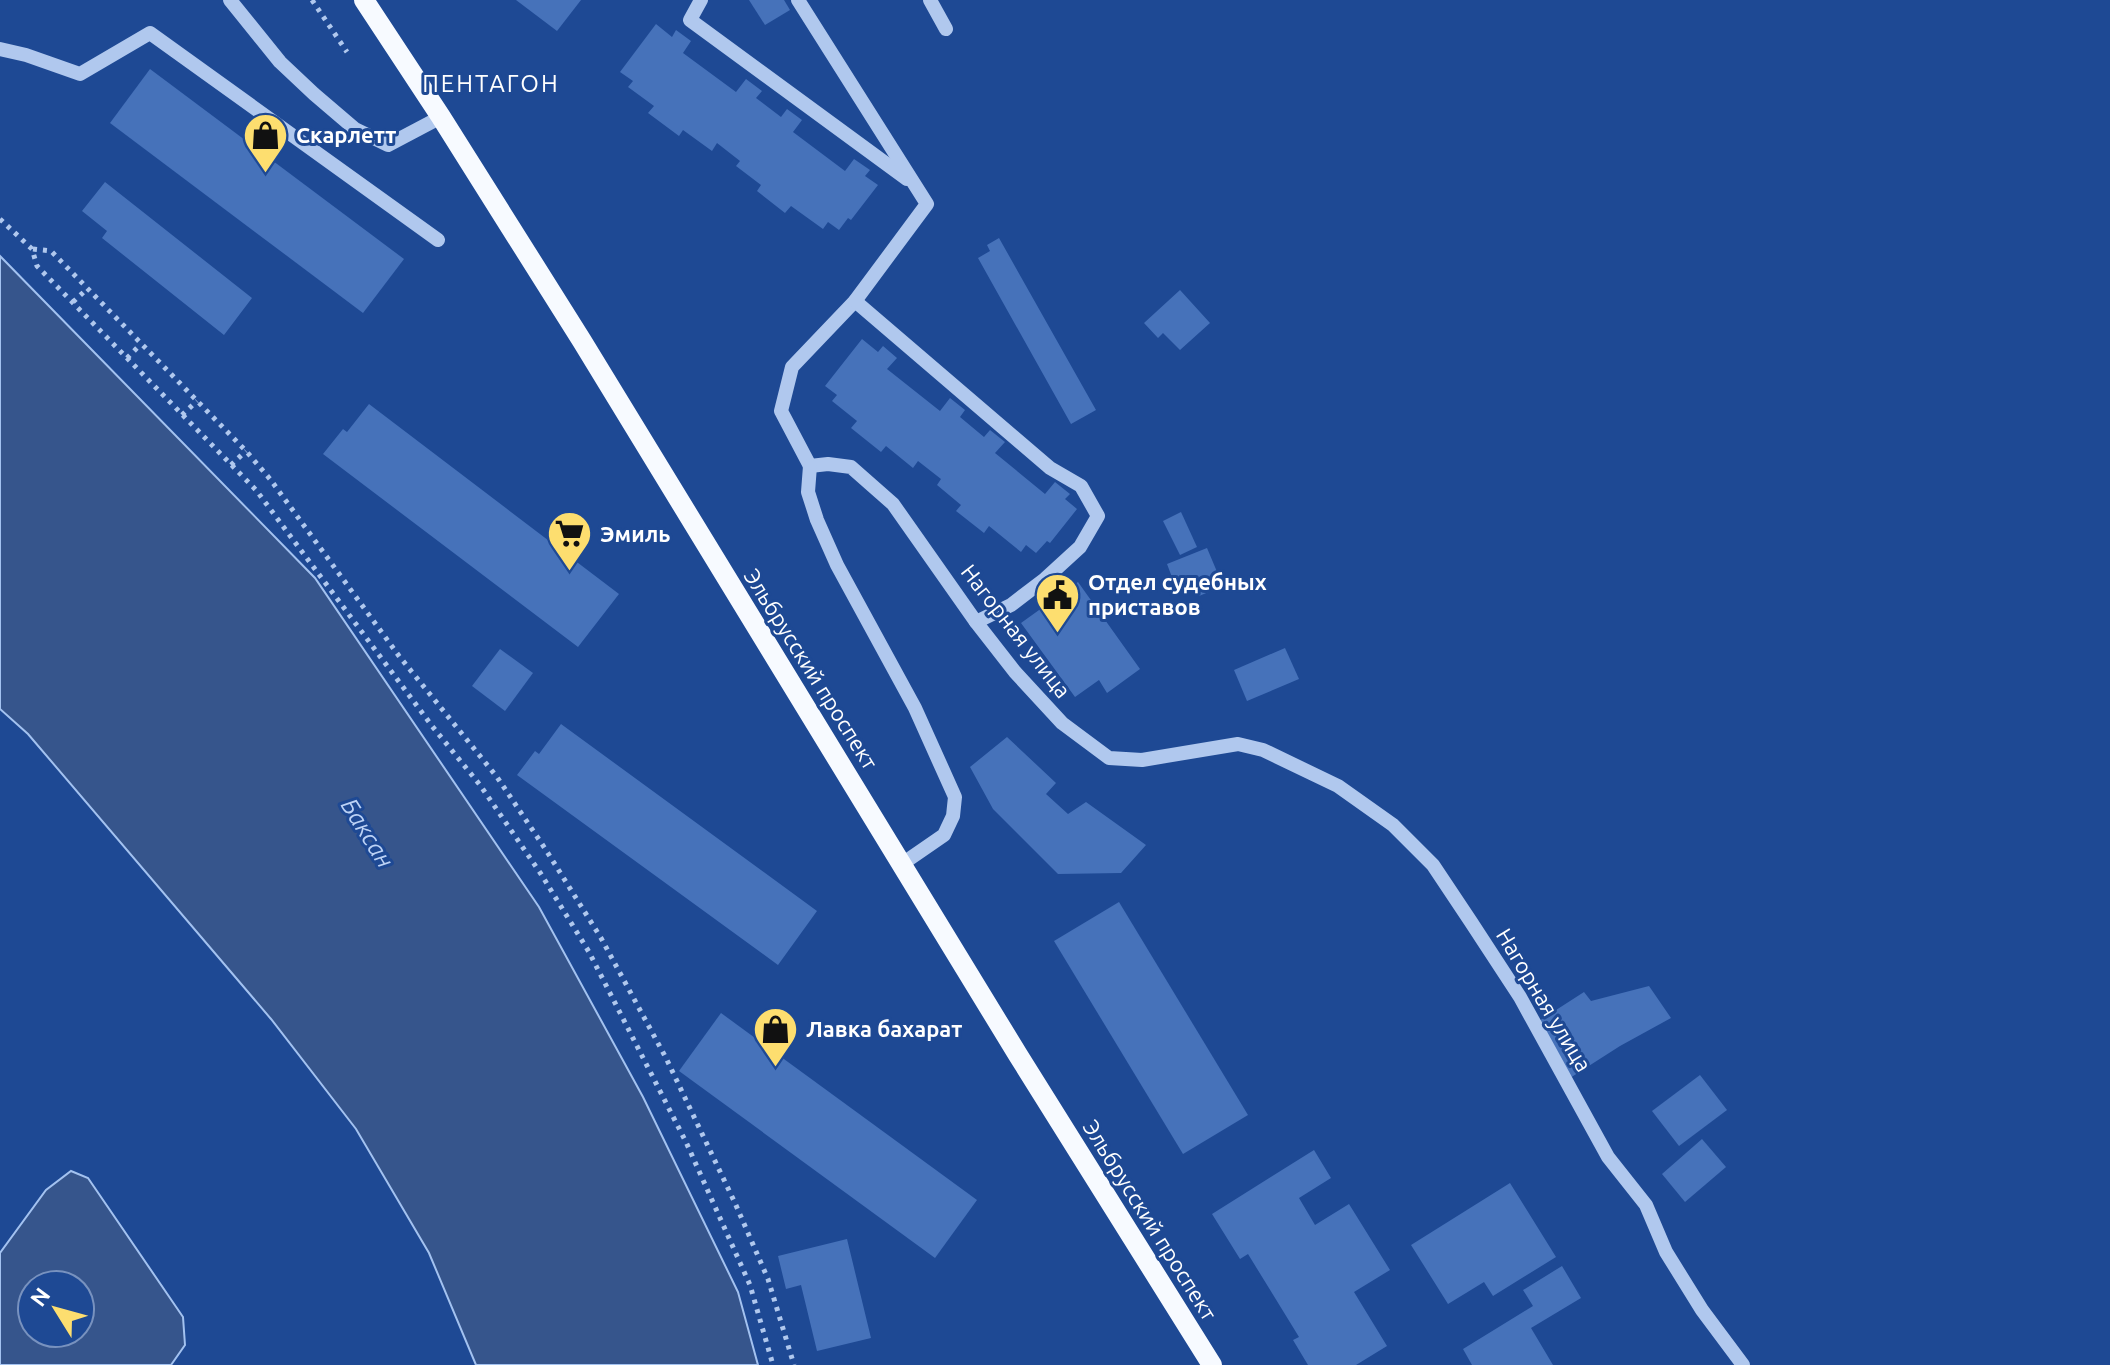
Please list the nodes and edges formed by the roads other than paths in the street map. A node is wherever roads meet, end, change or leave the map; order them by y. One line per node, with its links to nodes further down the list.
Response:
1 (230, 0): 8 (street)
2 (364, 0): 8 (main road, Эльбрусский проспект)
3 (701, 0): 9 (street)
4 (798, 0): 9 (street)
5 (930, 0): 6 (street)
6 (946, 29)
7 (0, 49): 10 (street)
8 (441, 117): 14 (main road, Эльбрусский проспект)
9 (914, 184): 11 (street)
10 (438, 240)
11 (855, 301): 12 (street); 13 (street)
12 (810, 466): 13 (street, Нагорная улица); 14 (street)
13 (976, 622): 16 (street, Нагорная улица)
14 (902, 864): 15 (main road, Эльбрусский проспект)
15 (1212, 1365)
16 (1743, 1365)

